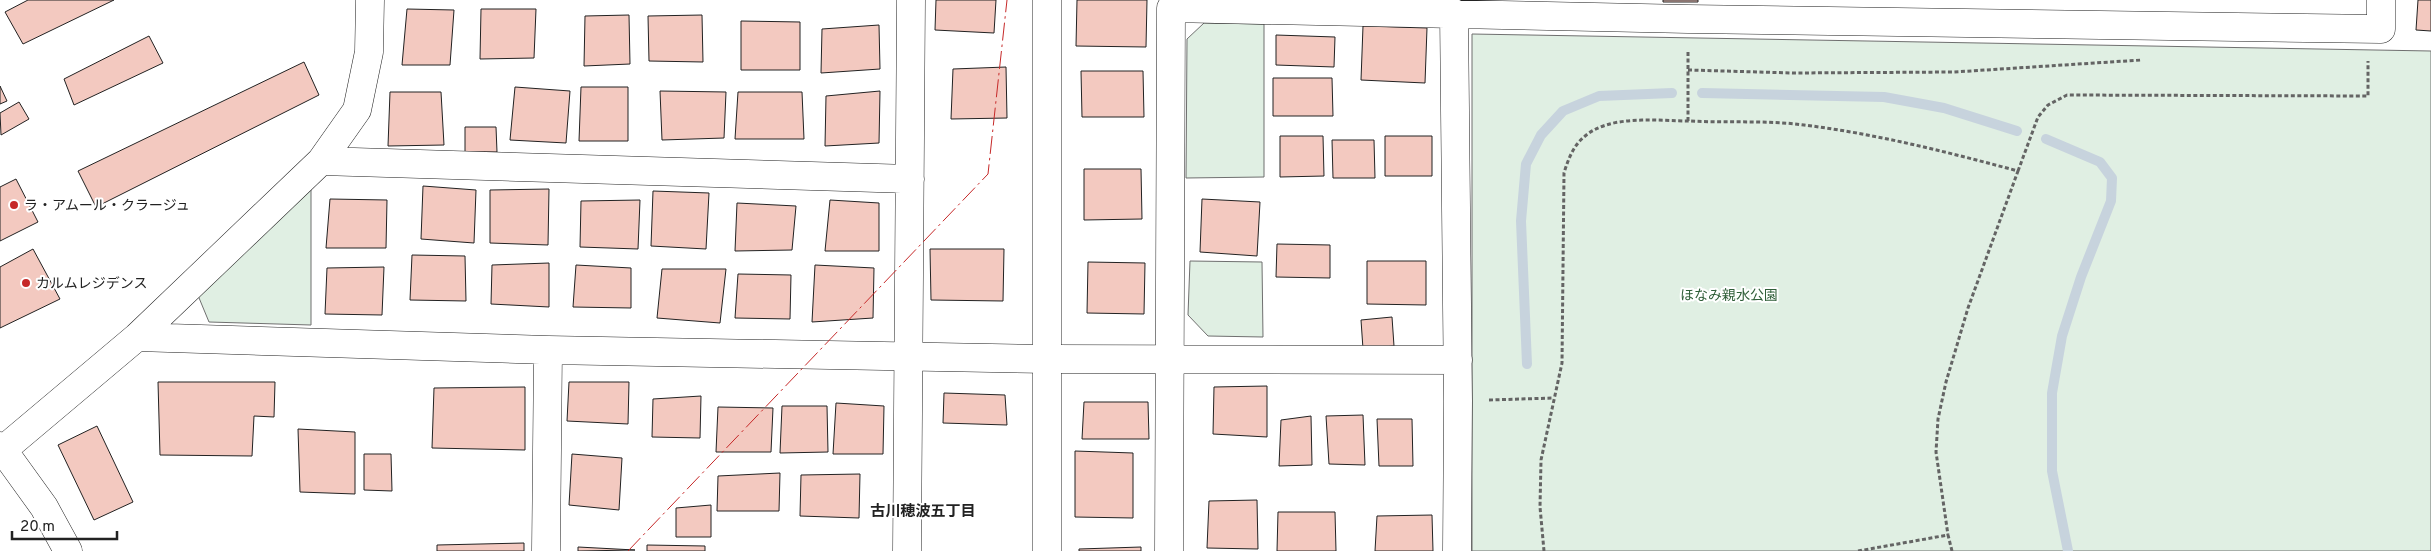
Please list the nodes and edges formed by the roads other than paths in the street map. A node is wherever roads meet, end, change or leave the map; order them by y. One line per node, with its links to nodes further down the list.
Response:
1 (370, 0): 6 (street)
2 (911, 0): 7 (street)
3 (1047, 0): 11 (street)
4 (2381, 0): 5 (street)
5 (1454, 13): 12 (street); 13 (street)
6 (321, 161): 7 (street); 8 (street)
7 (910, 179): 10 (street)
8 (137, 337): 9 (street); 14 (street)
9 (548, 350): 10 (street); 16 (street)
10 (908, 356): 11 (street); 17 (street)
11 (1048, 359): 12 (street); 18 (street)
12 (1168, 359): 13 (street); 19 (street)
13 (1458, 360): 20 (street)
14 (2, 448): 15 (street)
15 (68, 551)
16 (546, 551)
17 (907, 551)
18 (1047, 551)
19 (1169, 551)
20 (1457, 551)

